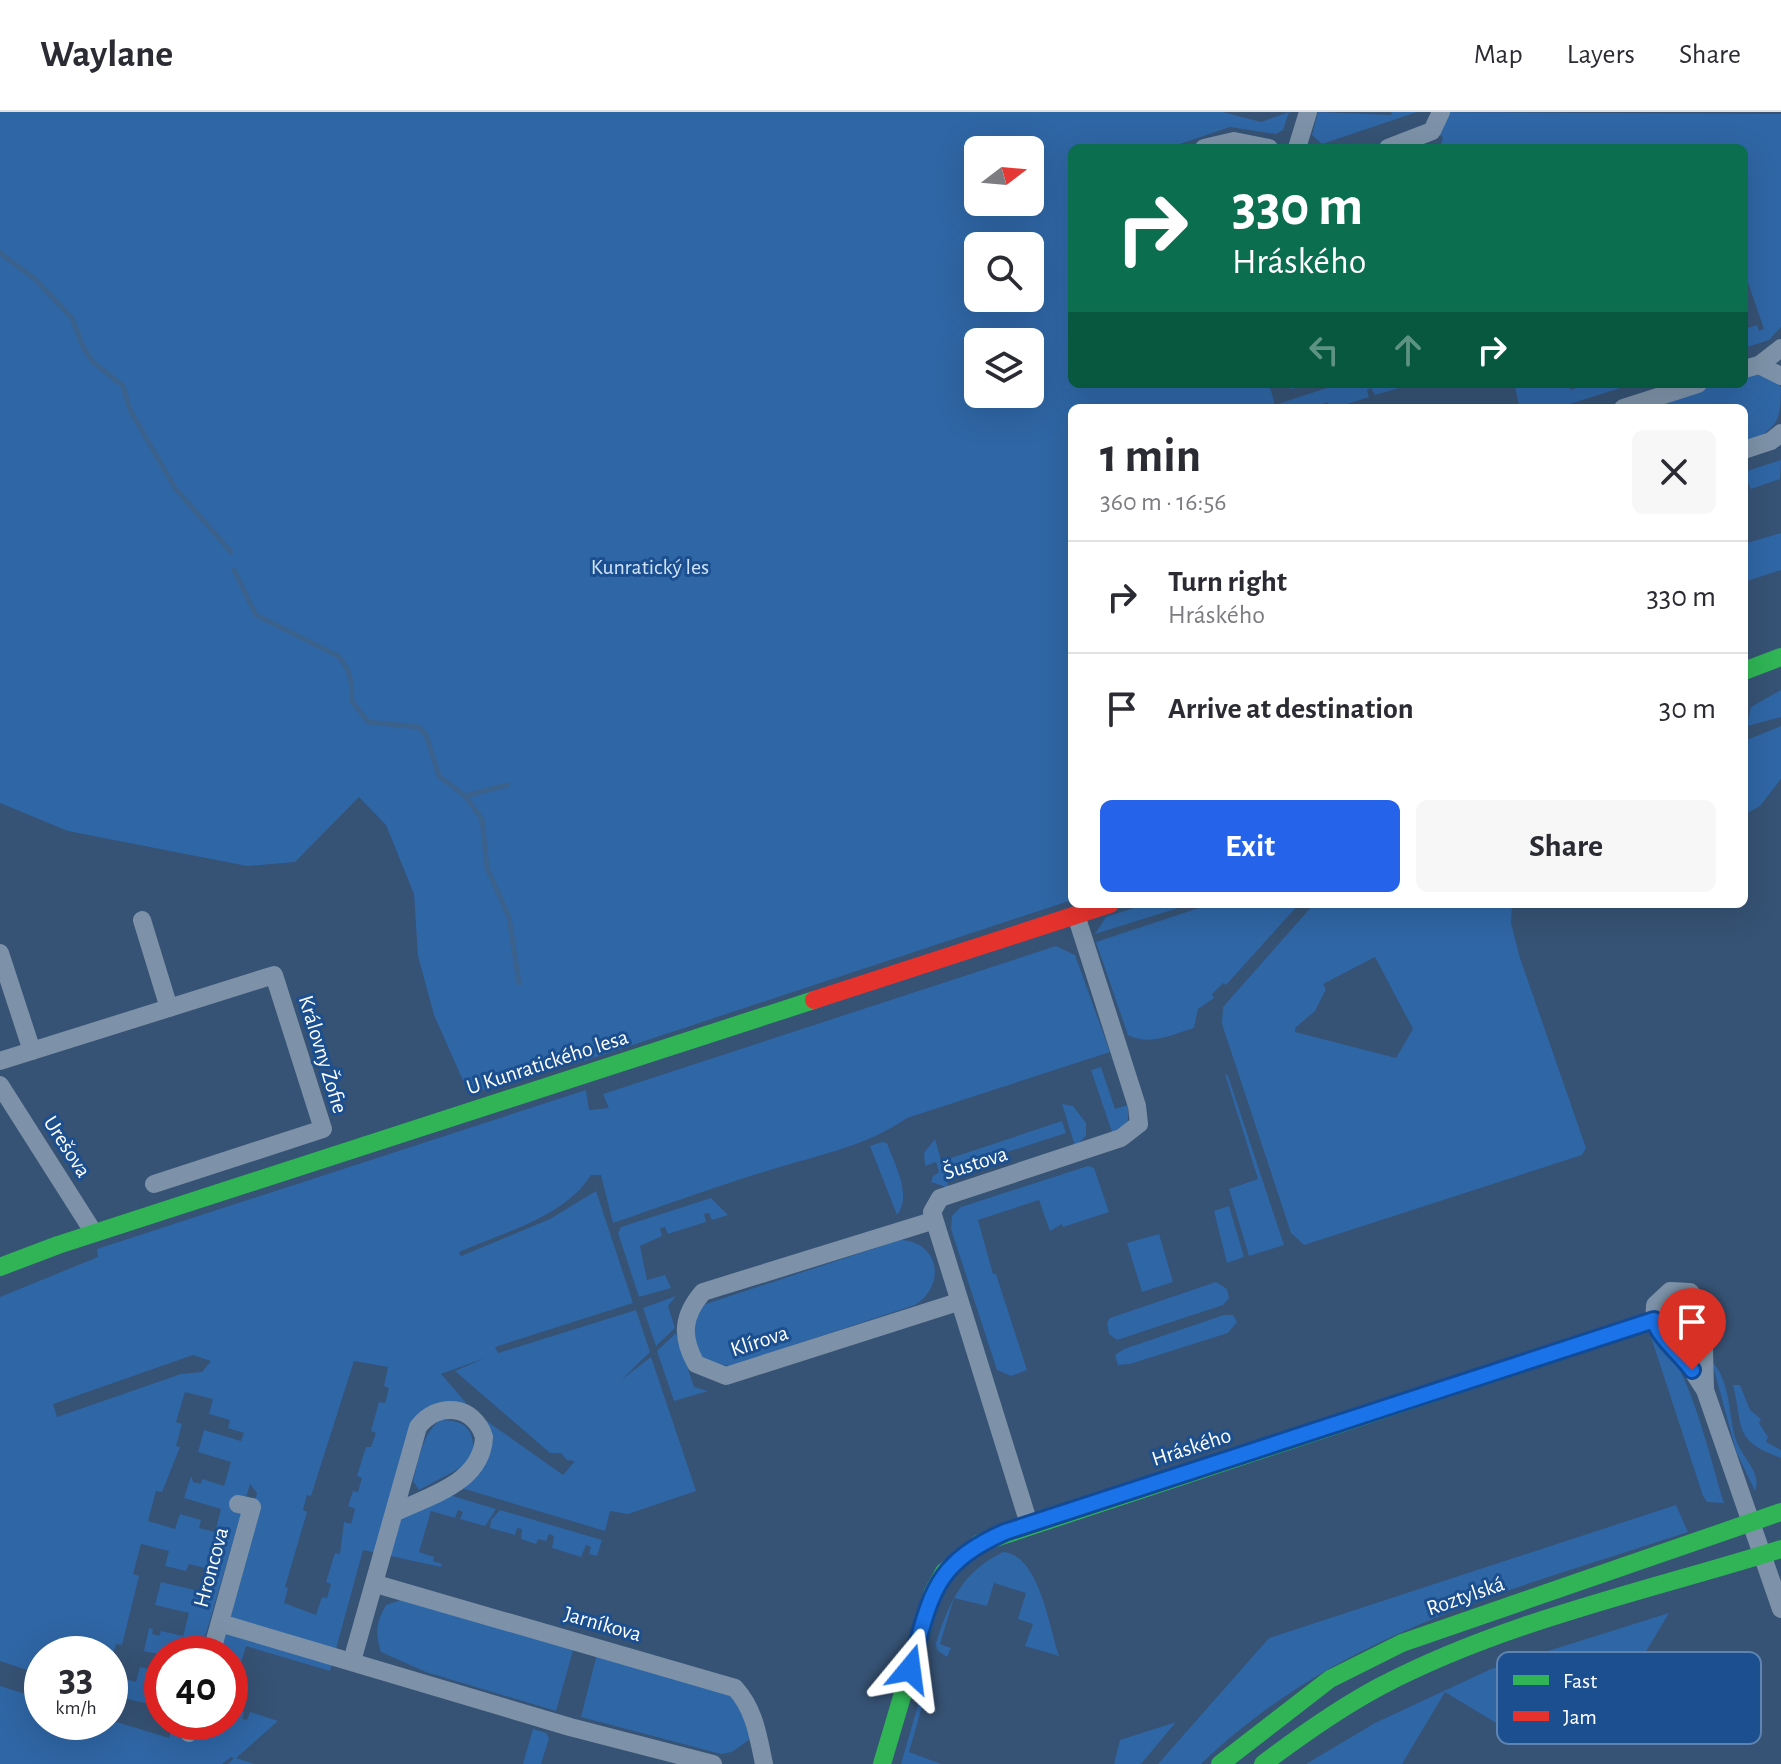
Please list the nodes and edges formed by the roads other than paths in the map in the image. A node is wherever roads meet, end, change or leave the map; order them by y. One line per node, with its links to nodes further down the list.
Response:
1 (1308, 112): 5 (street)
2 (1441, 112): 6 (street)
3 (1221, 144): 4 (street)
4 (1249, 144)
5 (1298, 144)
6 (1398, 144)
7 (1781, 348): 8 (street)
8 (1752, 367): 9 (street)
9 (1781, 376)
10 (1686, 388): 11 (street)
11 (1636, 404)
12 (1781, 433): 13 (street)
13 (1748, 449)
14 (1781, 657): 15 (street)
15 (1748, 669)
16 (1781, 674): 17 (street)
17 (1748, 686)
18 (1098, 908): 19 (street, U Kunratického lesa)
19 (1076, 915): 27 (street, Šustova); 28 (street, U Kunratického lesa)
20 (142, 920): 22 (street)
21 (0, 953): 23 (street)
22 (169, 1008): 23 (street, Královny Žofie); 26 (street, Královny Žofie)
23 (32, 1051): 24 (street, Královny Žofie)
24 (0, 1061)
25 (0, 1085): 28 (street, Urešova)
26 (154, 1184)
27 (932, 1221): 30 (street); 30 (street, Klírova)
28 (94, 1233): 29 (street, U Kunratického lesa)
29 (0, 1267)
30 (958, 1302): 39 (street)
31 (1654, 1320): 32 (street); 33 (street); 39 (street, Hráského)
32 (1702, 1327): 33 (street); 34 (street)
33 (1668, 1339): 34 (street)
34 (1705, 1390): 38 (street)
35 (238, 1504): 44 (street, Hroncova)
36 (396, 1512): 36 (street); 42 (street)
37 (1781, 1512): 38 (street, Roztylská)
38 (1751, 1523): 41 (street); 50 (street, Roztylská)
39 (1029, 1524): 49 (street, Hráského)
40 (1781, 1549): 41 (street)
41 (1762, 1555): 43 (street); 51 (street)
42 (376, 1584): 46 (street); 48 (street, Jarníkova)
43 (1781, 1609)
44 (220, 1623): 45 (street, Hroncova); 46 (street)
45 (216, 1636)
46 (352, 1661): 47 (street)
47 (713, 1764)
48 (764, 1764)
49 (882, 1764)
50 (1220, 1764)
51 (1263, 1764)

